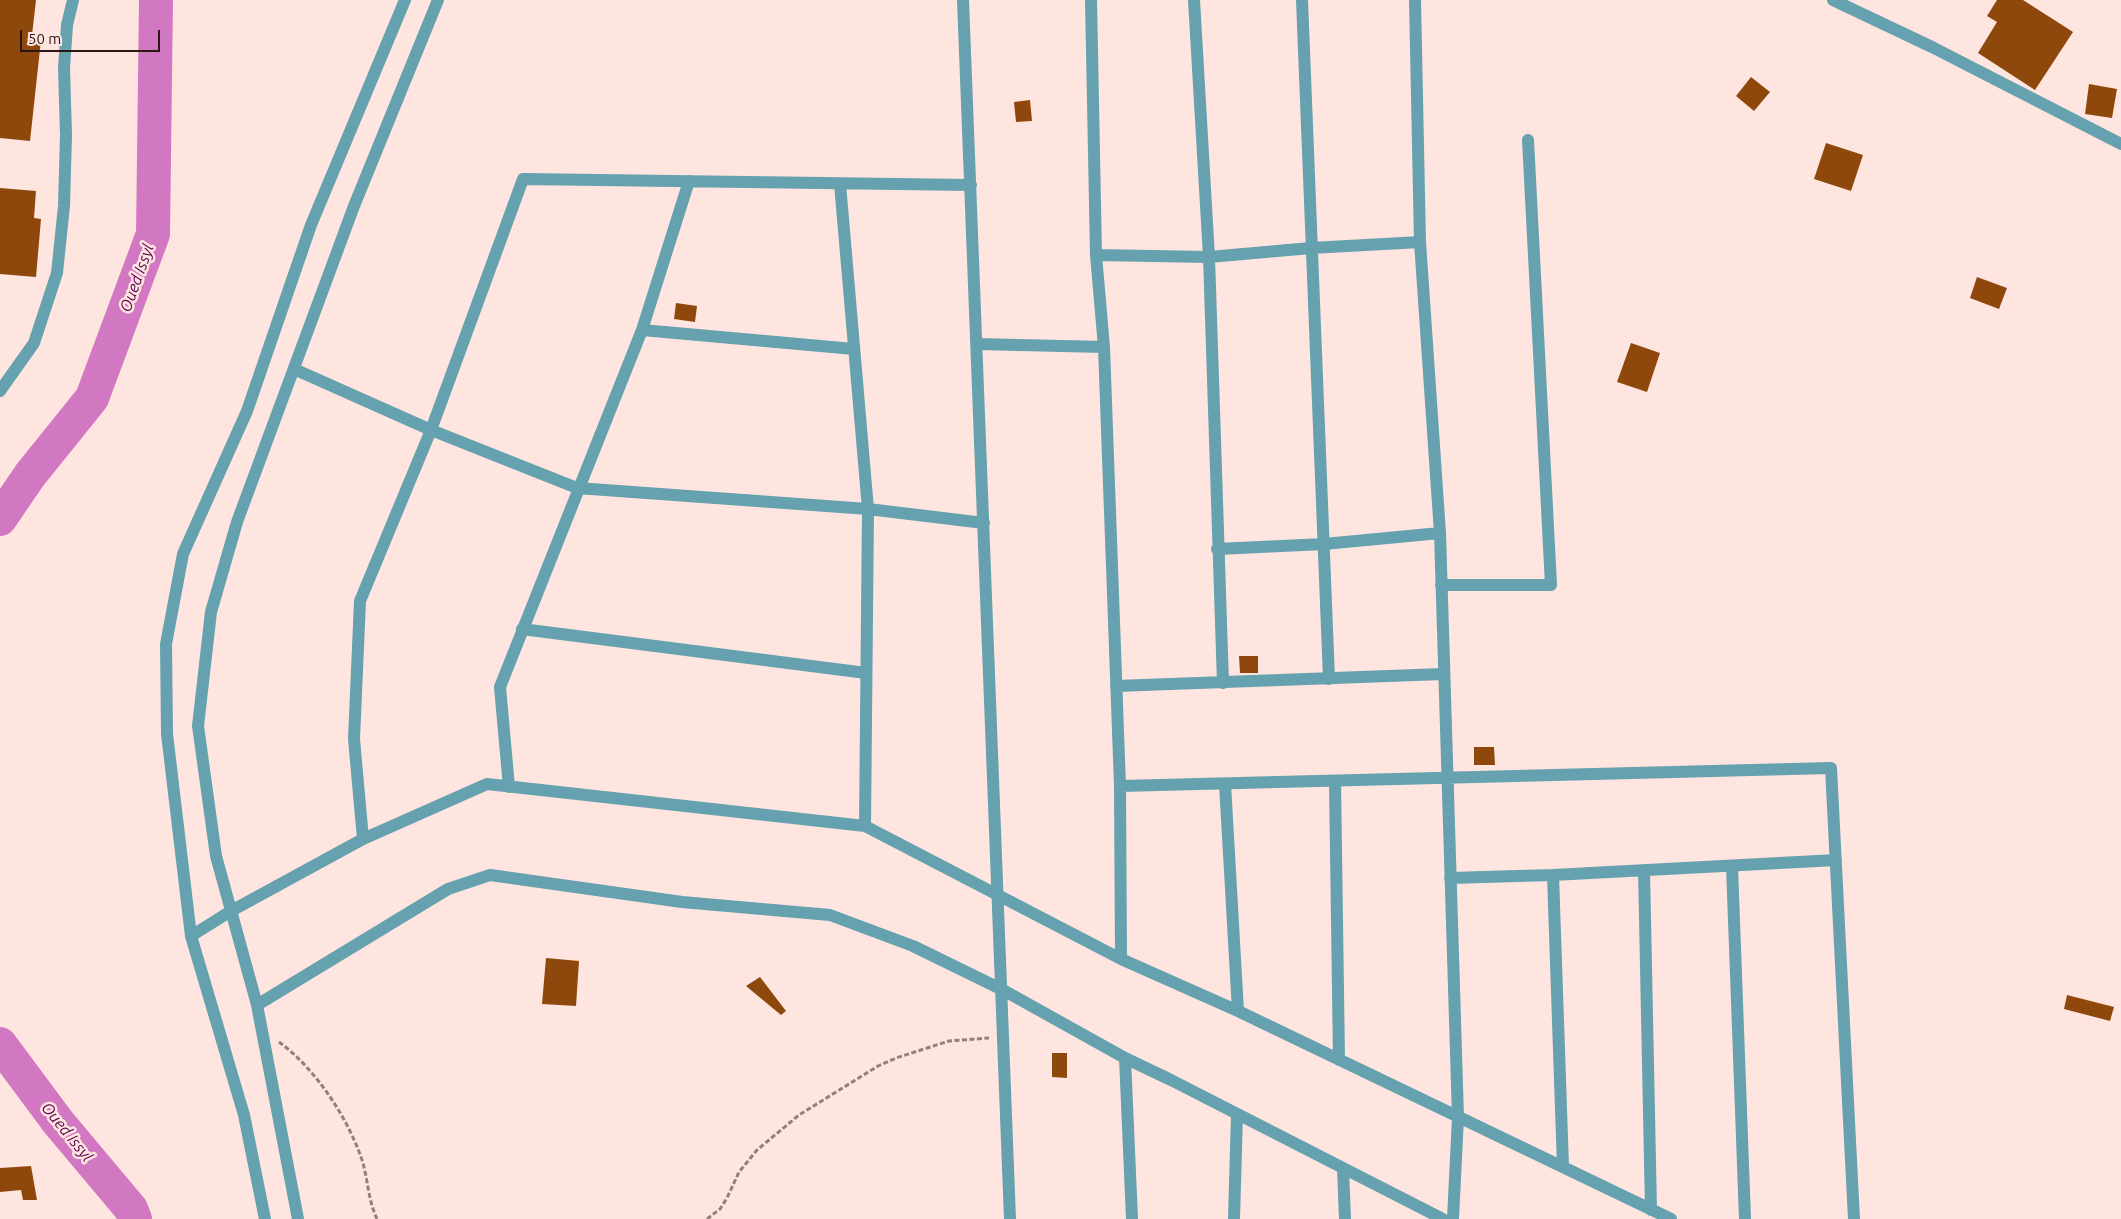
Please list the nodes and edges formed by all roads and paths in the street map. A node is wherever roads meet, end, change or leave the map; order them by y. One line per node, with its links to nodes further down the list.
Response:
1 (73, 0): 24 (street)
2 (405, 0): 53 (street)
3 (438, 0): 23 (street)
4 (963, 0): 14 (street)
5 (1091, 0): 17 (street)
6 (1194, 0): 18 (street)
7 (1302, 0): 16 (street)
8 (1415, 0): 15 (street)
9 (1833, 0): 11 (street)
10 (1528, 140): 32 (street)
11 (2121, 144)
12 (689, 181): 13 (street); 19 (street); 25 (street)
13 (840, 184): 14 (street); 22 (street)
14 (971, 185): 20 (street)
15 (1420, 242): 16 (street); 29 (street)
16 (1311, 248): 18 (street); 30 (street)
17 (1096, 255): 18 (street); 21 (street)
18 (1209, 257): 31 (street)
19 (642, 330): 22 (street); 26 (street)
20 (977, 344): 21 (street); 28 (street)
21 (1104, 347): 38 (street)
22 (854, 349): 27 (street)
23 (294, 369): 25 (street); 52 (street)
24 (0, 391)
25 (431, 430): 26 (street); 45 (street)
26 (578, 488): 27 (street); 33 (street)
27 (868, 509): 28 (street); 34 (street)
28 (984, 523): 51 (street)
29 (1440, 533): 30 (street); 32 (street)
30 (1324, 544): 31 (street); 36 (street)
31 (1217, 549): 37 (street)
32 (1441, 585): 35 (street)
33 (522, 629): 34 (street); 43 (street)
34 (866, 672): 44 (street)
35 (1444, 674): 36 (street); 39 (street)
36 (1329, 679): 37 (street)
37 (1223, 682): 38 (street)
38 (1116, 686): 42 (street)
39 (1446, 778): 40 (street); 46 (street); 50 (street)
40 (1335, 781): 41 (street); 61 (street)
41 (1226, 784): 42 (street); 57 (street)
42 (1120, 786): 54 (street)
43 (509, 787): 44 (street); 45 (street)
44 (865, 826): 51 (street)
45 (364, 839): 52 (street)
46 (1836, 860): 47 (street); 79 (street)
47 (1732, 866): 48 (street); 78 (street)
48 (1644, 870): 49 (street); 66 (street)
49 (1553, 875): 50 (street); 64 (street)
50 (1450, 878): 63 (street)
51 (999, 897): 54 (street); 55 (street)
52 (231, 911): 53 (street); 56 (street)
53 (191, 936): 67 (street)
54 (1121, 959): 57 (street)
55 (1003, 990): 56 (street); 59 (street); 60 (street)
56 (257, 1005): 58 (street)
57 (1238, 1011): 61 (street)
58 (262, 1033): 68 (street); 69 (path)
59 (1004, 1036): 70 (path); 71 (street)
60 (1125, 1058): 62 (street); 72 (street)
61 (1339, 1060): 63 (street)
62 (1237, 1114): 65 (street); 73 (street)
63 (1458, 1117): 64 (street); 76 (street)
64 (1563, 1167): 66 (street)
65 (1343, 1168): 74 (street); 75 (street)
66 (1651, 1210): 77 (street)
67 (265, 1219)
68 (298, 1219)
69 (377, 1219)
70 (707, 1219)
71 (1010, 1219)
72 (1132, 1219)
73 (1234, 1219)
74 (1345, 1219)
75 (1443, 1219)
76 (1453, 1219)
77 (1671, 1219)
78 (1746, 1219)
79 (1854, 1219)

